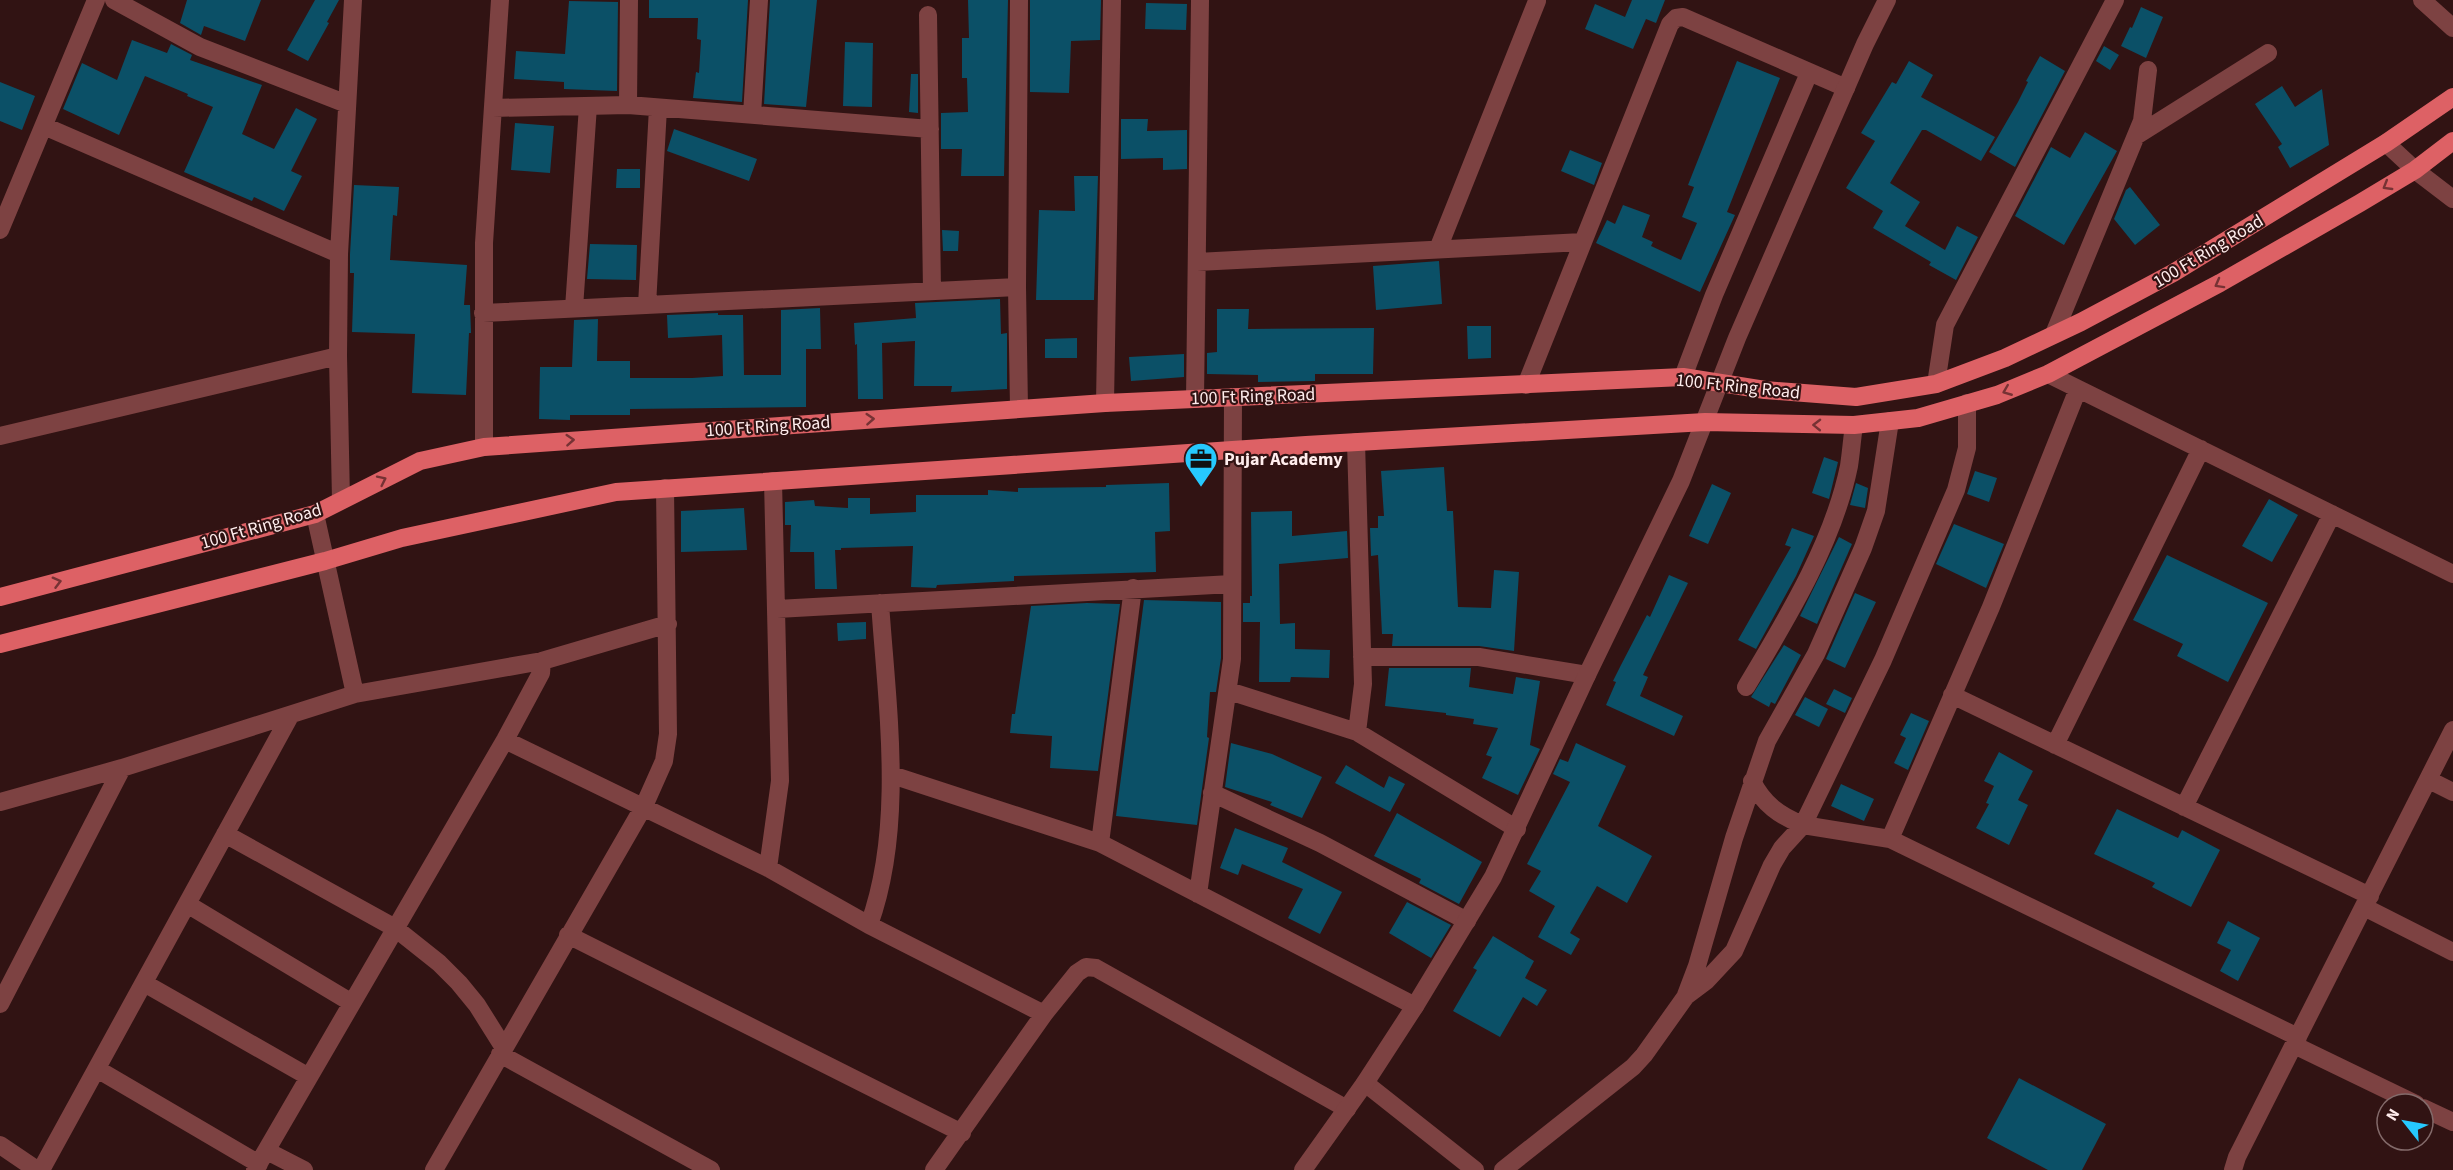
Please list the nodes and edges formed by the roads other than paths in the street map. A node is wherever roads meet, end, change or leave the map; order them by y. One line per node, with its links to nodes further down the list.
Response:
1 (96, 0): 27 (street)
2 (114, 0): 21 (street)
3 (353, 0): 21 (street)
4 (500, 0): 24 (street)
5 (629, 0): 22 (street)
6 (759, 0): 26 (street)
7 (1019, 0): 39 (street)
8 (1112, 0): 54 (street)
9 (1887, 0): 19 (street)
10 (2115, 0): 49 (street)
11 (2422, 0): 15 (street)
12 (1200, 1): 38 (street)
13 (1538, 2): 36 (street)
14 (928, 15): 28 (street)
15 (2453, 28)
16 (2268, 53): 29 (street)
17 (2148, 70): 29 (street)
18 (1809, 73): 19 (street); 35 (street); 47 (street)
19 (1846, 88): 48 (street)
20 (2453, 97): 31 (main road, 100 Ft Ring Road)
21 (347, 104): 37 (street)
22 (628, 105): 23 (street); 25 (street)
23 (588, 106): 24 (street); 42 (street)
24 (493, 108): 43 (street)
25 (658, 108): 26 (street); 41 (street)
26 (752, 115): 28 (street)
27 (44, 126): 34 (street); 37 (street)
28 (930, 129): 40 (street)
29 (2136, 136): 44 (street)
30 (2453, 141): 32 (main road, 100 Ft Ring Road)
31 (2386, 143): 32 (street); 44 (main road, 100 Ft Ring Road)
32 (2415, 170): 33 (street); 46 (main road, 100 Ft Ring Road, one-way to 46)
33 (2453, 199)
34 (2, 219)
35 (1583, 242): 36 (street); 50 (street)
36 (1438, 249): 38 (street)
37 (339, 254): 45 (street)
38 (1197, 262): 53 (street)
39 (1017, 287): 40 (street); 56 (street)
40 (932, 291): 41 (street)
41 (647, 305): 42 (street)
42 (574, 308): 43 (street)
43 (483, 313): 62 (street)
44 (2054, 334): 49 (main road, 100 Ft Ring Road)
45 (338, 356): 60 (street); 67 (street)
46 (2048, 374): 51 (street); 55 (main road, 100 Ft Ring Road, one-way to 55)
47 (1683, 377): 48 (main road, 100 Ft Ring Road); 50 (main road, 100 Ft Ring Road)
48 (1720, 383): 49 (main road, 100 Ft Ring Road); 58 (street)
49 (1936, 384)
50 (1526, 385): 52 (main road, 100 Ft Ring Road)
51 (2078, 389): 63 (street); 85 (street)
52 (1233, 397): 53 (main road, 100 Ft Ring Road); 64 (street)
53 (1195, 399): 54 (main road, 100 Ft Ring Road)
54 (1106, 403): 56 (main road, 100 Ft Ring Road)
55 (1967, 403): 57 (main road, 100 Ft Ring Road); 100 (street)
56 (1019, 408): 62 (main road, 100 Ft Ring Road, one-way to 56)
57 (1890, 421): 59 (main road, 100 Ft Ring Road); 94 (street)
58 (1705, 422): 59 (main road, 100 Ft Ring Road, one-way to 58); 61 (main road, 100 Ft Ring Road); 81 (street)
59 (1854, 425): 82 (street)
60 (0, 436)
61 (1356, 442): 64 (main road, 100 Ft Ring Road); 79 (street)
62 (484, 447): 67 (main road, 100 Ft Ring Road, one-way to 62)
63 (2201, 449): 69 (street); 90 (street)
64 (1233, 450): 65 (main road, 100 Ft Ring Road); 72 (street)
65 (773, 481): 66 (main road, 100 Ft Ring Road); 76 (street)
66 (665, 488): 70 (main road, 100 Ft Ring Road); 77 (street)
67 (341, 500): 68 (main road, 100 Ft Ring Road)
68 (315, 514): 70 (street); 74 (main road, 100 Ft Ring Road, one-way to 68)
69 (2332, 514): 71 (street); 99 (street)
70 (325, 561): 78 (main road, 100 Ft Ring Road); 84 (street)
71 (2453, 574)
72 (1232, 584): 73 (street); 83 (street)
73 (1133, 588): 75 (street); 104 (street)
74 (0, 597)
75 (880, 603): 76 (street); 92 (street)
76 (777, 609): 105 (street)
77 (668, 624): 80 (street); 98 (street)
78 (0, 644)
79 (1362, 657): 81 (street); 88 (street)
80 (542, 661): 84 (street); 89 (street)
81 (1587, 675): 101 (street)
82 (1746, 687)
83 (1229, 690): 88 (street); 96 (street)
84 (355, 694): 86 (street)
85 (1952, 695): 90 (street); 103 (street)
86 (290, 716): 91 (street); 102 (street)
87 (2453, 730): 93 (street)
88 (1357, 732): 101 (street)
89 (505, 740): 98 (street); 111 (street)
90 (2055, 745): 99 (street)
91 (122, 768): 97 (street); 117 (street)
92 (892, 775): 104 (street); 110 (street)
93 (2429, 780): 95 (street); 107 (street)
94 (1752, 782): 100 (street); 115 (street)
95 (2453, 792)
96 (1212, 793): 106 (street); 109 (street)
97 (0, 802)
98 (644, 806): 105 (street); 112 (street)
99 (2184, 807): 107 (street)
100 (1803, 825): 103 (street); 115 (street)
101 (1517, 829): 109 (street)
102 (225, 834): 108 (street); 111 (street)
103 (1890, 839): 120 (street)
104 (1100, 843): 106 (street)
105 (768, 868): 110 (street)
106 (1198, 894): 118 (street)
107 (2367, 902): 113 (street); 120 (street)
108 (188, 904): 114 (street); 116 (street)
109 (1467, 921): 118 (street)
110 (869, 925): 119 (street)
111 (395, 928): 116 (street); 121 (street)
112 (568, 935): 121 (street); 129 (street)
113 (2453, 952)
114 (144, 982): 122 (street); 123 (street)
115 (1686, 996): 139 (street)
116 (352, 1003): 123 (street)
117 (0, 1004)
118 (1415, 1006): 124 (street)
119 (1044, 1014): 126 (street); 129 (street)
120 (2296, 1041): 125 (street); 140 (street)
121 (502, 1051): 135 (street); 136 (street)
122 (97, 1069): 131 (street); 133 (street)
123 (309, 1077): 131 (street)
124 (1365, 1083): 126 (street); 132 (street)
125 (2393, 1092)
126 (1347, 1109): 138 (street)
127 (2435, 1114): 128 (street)
128 (2453, 1122)
129 (962, 1133): 137 (street)
130 (0, 1145): 133 (street)
131 (260, 1162): 134 (street)
132 (1464, 1166)
133 (39, 1170)
134 (304, 1170)
135 (434, 1170)
136 (711, 1170)
137 (934, 1170)
138 (1302, 1170)
139 (1503, 1170)
140 (2233, 1170)

